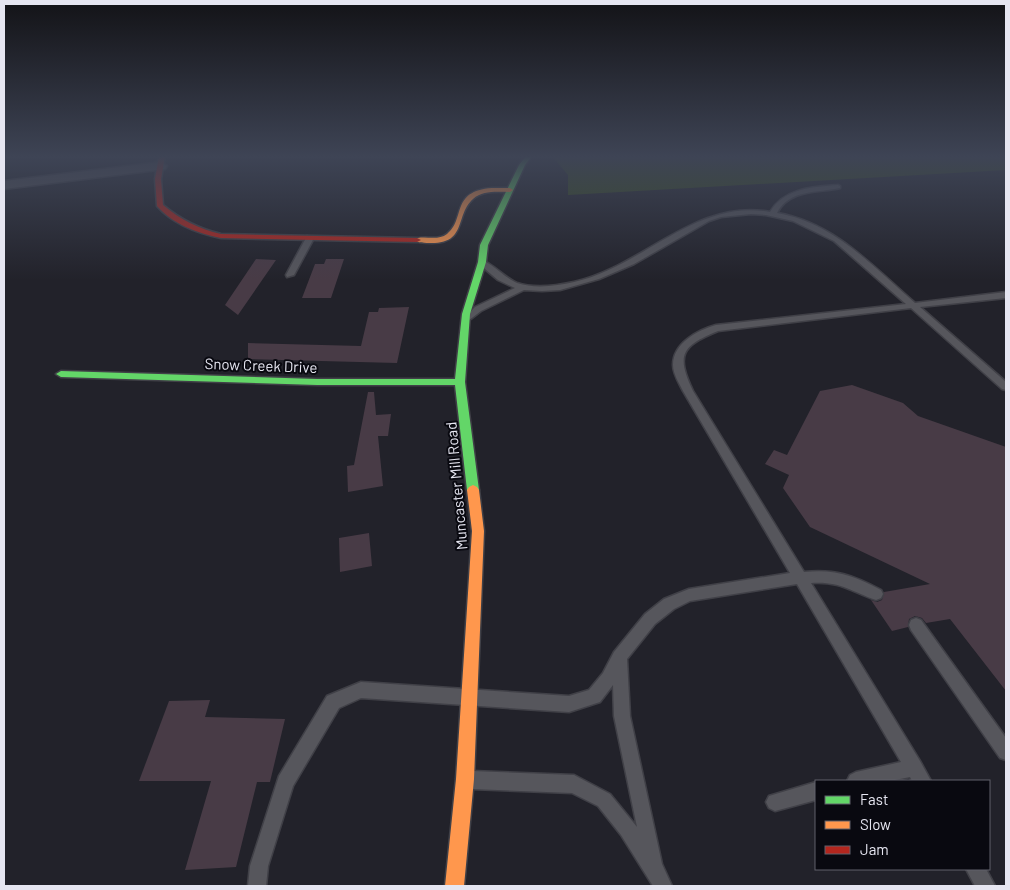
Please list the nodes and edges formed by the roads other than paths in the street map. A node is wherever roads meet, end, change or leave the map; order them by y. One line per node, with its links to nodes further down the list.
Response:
1 (159, 198): 6 (street)
2 (470, 198): 6 (street)
3 (507, 198): 7 (street, Muncaster Mill Road)
4 (789, 198): 5 (lane)
5 (773, 213): 9 (lane); 11 (lane)
6 (310, 238): 8 (lane)
7 (482, 262): 9 (lane); 12 (street, Muncaster Mill Road)
8 (290, 275)
9 (523, 287): 12 (lane)
10 (1006, 295): 11 (lane)
11 (913, 306): 15 (lane); 16 (lane)
12 (466, 320): 14 (street, Muncaster Mill Road)
13 (61, 374): 14 (street, Snow Creek Drive)
14 (460, 382): 20 (street, Muncaster Mill Road)
15 (1006, 387)
16 (799, 578): 17 (lane); 19 (lane); 22 (lane)
17 (876, 594)
18 (916, 626): 21 (lane)
19 (619, 657): 20 (lane); 27 (lane)
20 (470, 696): 23 (street, Muncaster Mill Road); 29 (lane)
21 (1006, 752)
22 (918, 774): 24 (lane)
23 (465, 779): 27 (lane); 30 (street, Muncaster Mill Road)
24 (865, 780)
25 (815, 791): 26 (lane)
26 (775, 802)
27 (654, 869): 31 (lane)
28 (976, 870): 32 (lane)
29 (257, 886)
30 (454, 886)
31 (663, 886)
32 (986, 886)

